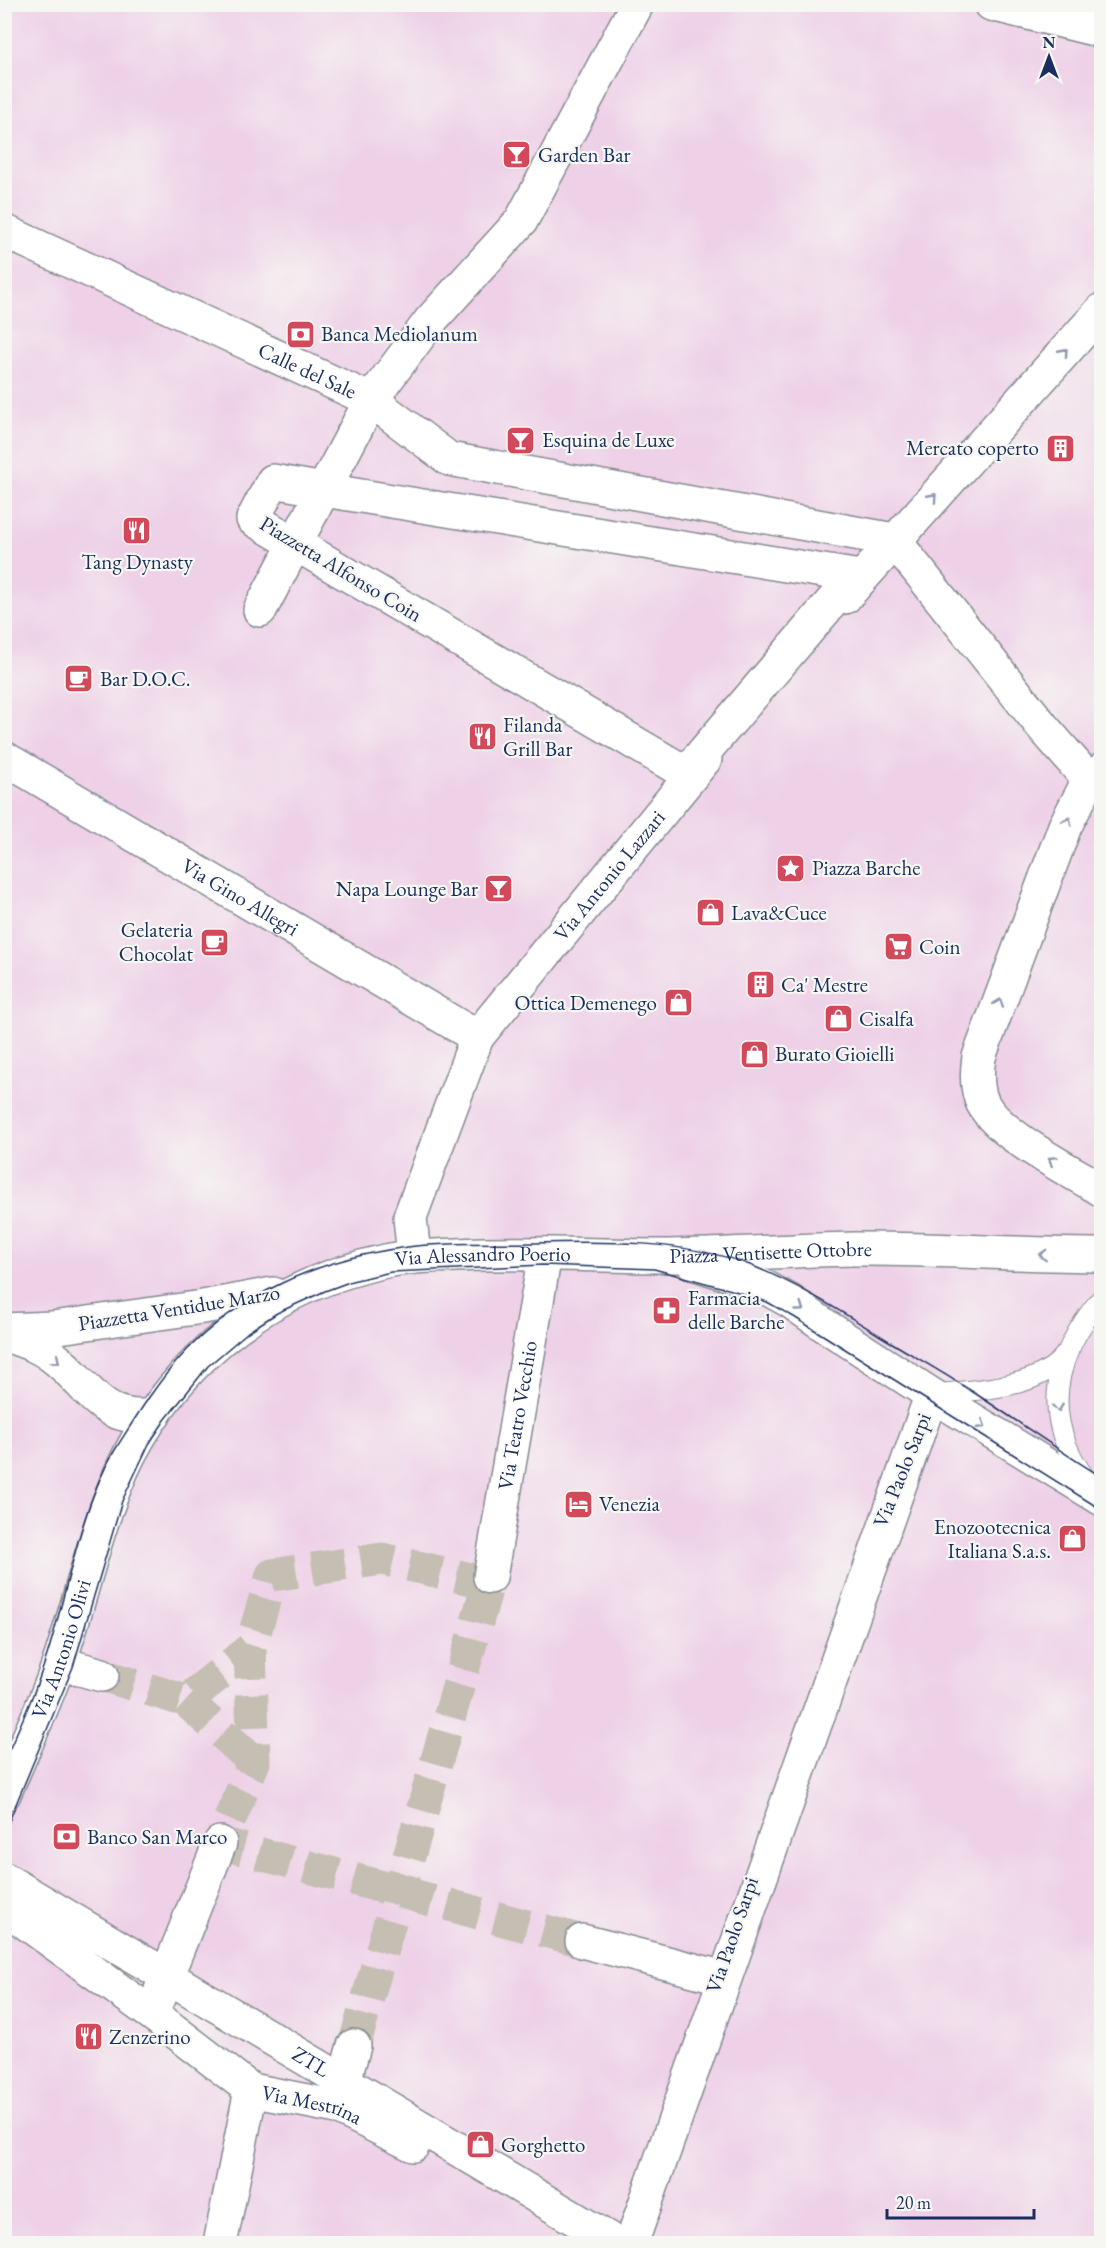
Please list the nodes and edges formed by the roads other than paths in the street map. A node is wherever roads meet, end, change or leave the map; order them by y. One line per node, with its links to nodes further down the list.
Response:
1 (637, 4): 6 (street, Calle del Sale)
2 (991, 4): 3 (street)
3 (1101, 31)
4 (4, 231): 6 (street, Calle del Sale)
5 (1101, 310): 8 (street, Via Antonio Lazzari, one-way to 5)
6 (371, 400): 7 (street); 8 (street)
7 (324, 489): 9 (street); 9 (street, Piazzetta Alfonso Coin); 9 (street, Piazzetta Alfonso Coin)
8 (894, 540): 12 (street); 13 (street, Via Antonio Lazzari)
9 (295, 543): 10 (street)
10 (260, 610)
11 (4, 758): 13 (street, Via Gino Allegri)
12 (1095, 775): 14 (street, one-way to 12)
13 (477, 1037): 18 (street, Via Antonio Lazzari)
14 (1101, 1190)
15 (545, 1254): 17 (street, Via Alessandro Poerio); 18 (street, Via Alessandro Poerio); 28 (street, Via Teatro Vecchio)
16 (1101, 1255): 17 (street, Piazza Ventisette Ottobre, one-way to 17)
17 (669, 1256): 23 (street, Piazza Ventisette Ottobre, one-way to 23)
18 (414, 1257): 19 (street, Via Alessandro Poerio)
19 (302, 1289): 21 (street, Piazzetta Ventidue Marzo); 24 (street, Piazzetta Ventidue Marzo)
20 (1101, 1299): 22 (lane, Piazza Ventisette Ottobre)
21 (4, 1332): 24 (street, Piazzetta Ventidue Marzo, one-way to 24)
22 (1068, 1350): 23 (lane, Piazza Ventisette Ottobre); 25 (lane, Piazza Ventisette Ottobre, one-way to 25)
23 (931, 1398): 25 (street, Piazza Ventisette Ottobre, one-way to 25); 27 (street, Via Paolo Sarpi); 44 (street)
24 (154, 1415): 26 (street, Piazzetta Ventidue Marzo)
25 (1101, 1498)
26 (110, 1501): 30 (street, Via Antonio Olivi)
27 (872, 1547)
28 (490, 1577)
29 (842, 1629): 37 (street, Via Paolo Sarpi)
30 (60, 1660): 31 (street); 32 (street, Via Antonio Olivi)
31 (102, 1675)
32 (4, 1794)
33 (220, 1843): 38 (street)
34 (4, 1880): 43 (street, ZTL)
35 (4, 1907): 38 (street, Via Mestrina)
36 (582, 1941): 37 (street)
37 (717, 1976): 44 (street, Via Paolo Sarpi)
38 (159, 2019): 40 (street, Via Mestrina)
39 (354, 2046): 41 (street)
40 (251, 2090): 41 (street, Via Mestrina); 42 (street)
41 (337, 2108): 43 (street, Via Mestrina)
42 (220, 2244)
43 (615, 2244)
44 (631, 2244)

